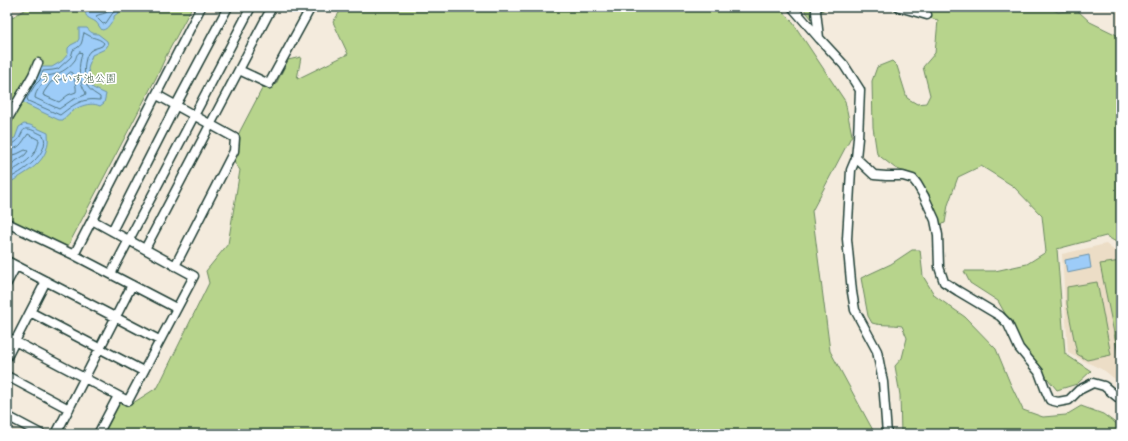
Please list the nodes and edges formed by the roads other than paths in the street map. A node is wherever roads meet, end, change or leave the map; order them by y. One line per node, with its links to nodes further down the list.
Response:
1 (202, 7): 13 (street)
2 (228, 7): 14 (street)
3 (251, 7): 15 (street)
4 (271, 7): 12 (street)
5 (311, 7): 12 (street)
6 (792, 7): 10 (street)
7 (817, 7): 10 (street)
8 (899, 7): 9 (street)
9 (927, 15)
10 (819, 38): 18 (street)
11 (38, 63): 16 (street)
12 (239, 70): 17 (street)
13 (157, 95): 14 (street); 19 (street)
14 (176, 106): 15 (street); 21 (street)
15 (194, 115): 17 (street); 22 (street)
16 (7, 120)
17 (211, 124): 23 (street); 27 (street)
18 (856, 158): 44 (street); 50 (street)
19 (92, 220): 21 (street); 24 (street)
20 (7, 223): 24 (street)
21 (112, 232): 22 (street)
22 (128, 240): 23 (street); 28 (street)
23 (145, 249): 27 (street)
24 (74, 255): 28 (street)
25 (7, 261): 26 (street)
26 (16, 266): 29 (street); 30 (street)
27 (175, 266): 32 (street)
28 (111, 274): 31 (street)
29 (46, 281): 33 (street); 34 (street)
30 (7, 284)
31 (132, 285): 32 (street); 34 (street)
32 (176, 308): 36 (street)
33 (30, 312): 37 (street); 38 (street)
34 (115, 317): 36 (street); 38 (street)
35 (7, 337): 37 (street)
36 (159, 340): 40 (street)
37 (15, 341): 39 (street); 42 (street)
38 (100, 348): 40 (street); 42 (street)
39 (7, 357)
40 (143, 371): 43 (street)
41 (7, 376): 45 (street)
42 (85, 378): 43 (street); 45 (street)
43 (118, 396): 49 (street)
44 (1121, 400)
45 (69, 409): 48 (street)
46 (7, 416): 47 (street)
47 (41, 434)
48 (56, 434)
49 (98, 434)
50 (888, 434)

